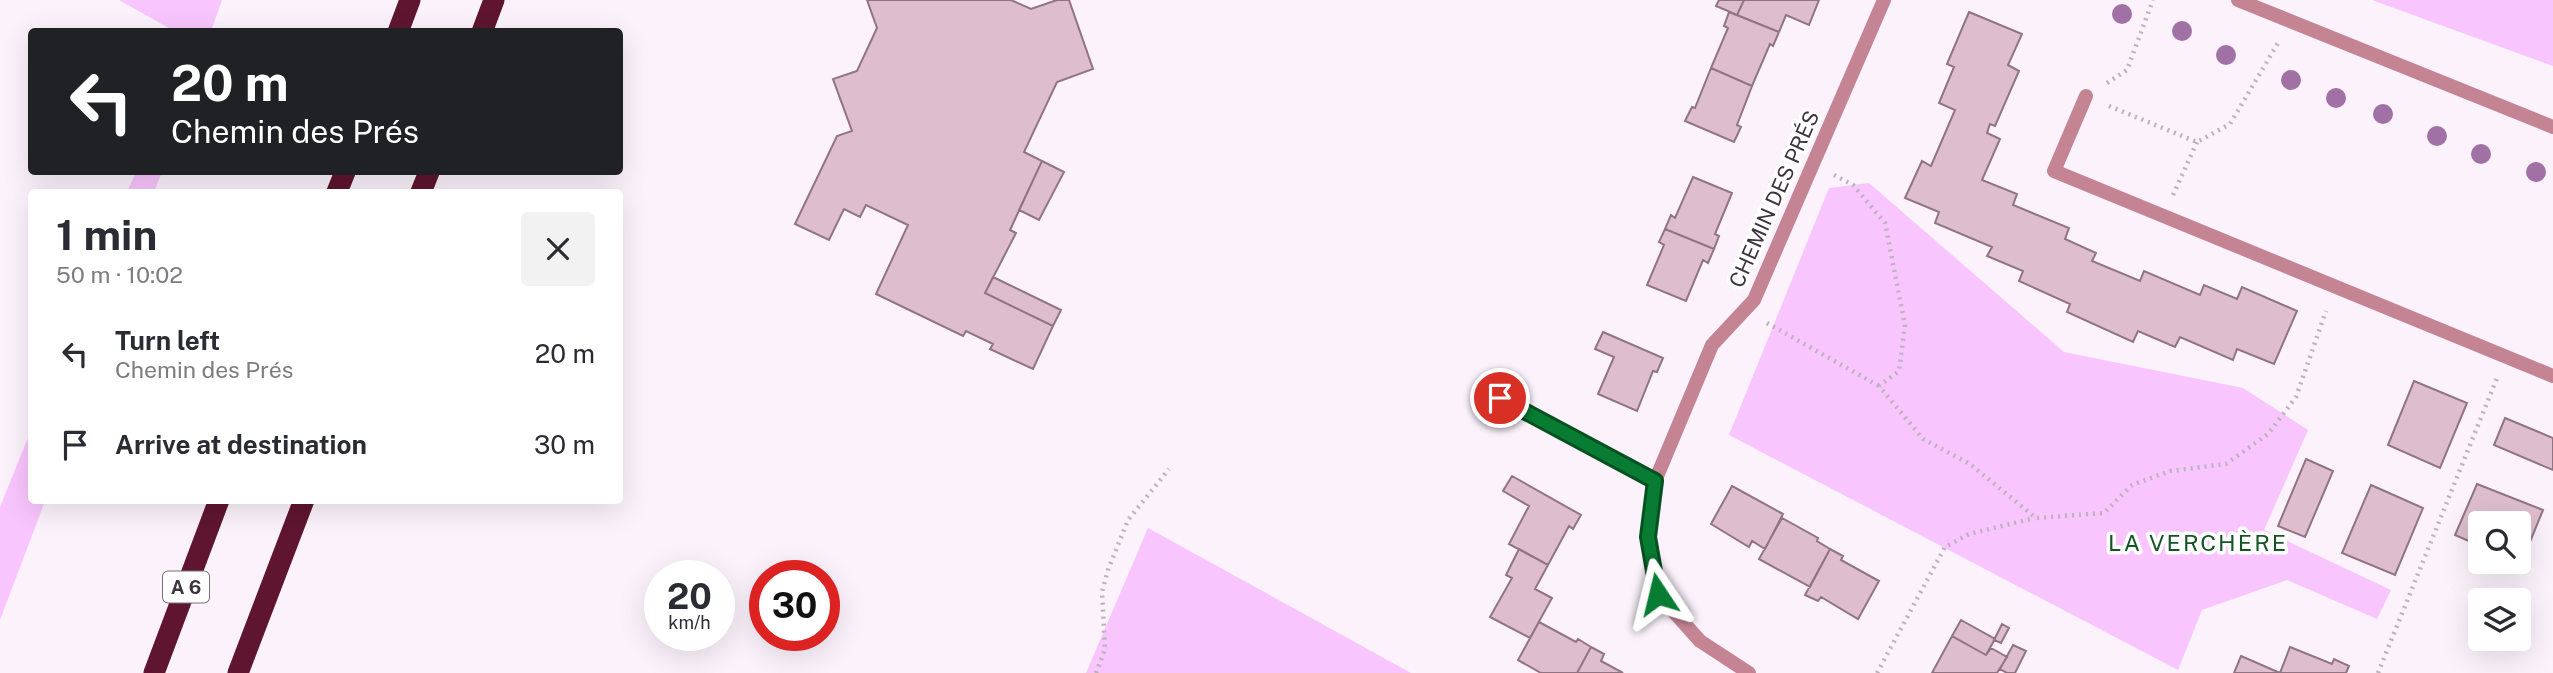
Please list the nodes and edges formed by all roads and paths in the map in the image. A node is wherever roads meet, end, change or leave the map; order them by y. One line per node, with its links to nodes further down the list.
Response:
1 (410, 0): 7 (highway)
2 (494, 0): 8 (highway)
3 (1884, 0): 12 (street, CHEMIN DES PRÉS)
4 (2153, 0): 9 (path)
5 (2238, 0): 6 (street)
6 (2290, 23): 10 (street); 11 (path)
7 (400, 28)
8 (484, 28)
9 (2086, 96): 11 (path); 13 (street)
10 (2553, 127)
11 (2197, 142): 13 (path)
12 (1813, 165): 15 (street, CHEMIN DES PRÉS); 18 (path)
13 (2163, 217): 14 (street)
14 (2334, 287): 16 (street); 24 (path)
15 (1746, 309): 18 (path); 21 (street, CHEMIN DES PRÉS)
16 (2505, 357): 17 (street); 30 (path)
17 (2553, 376)
18 (1879, 386): 24 (path)
19 (1500, 398): 21 (street)
20 (1169, 469): 27 (path)
21 (1655, 481): 28 (street, CHEMIN DES PRÉS)
22 (217, 504): 25 (highway, A 6)
23 (302, 504): 26 (highway)
24 (2036, 518): 29 (path)
25 (154, 673)
26 (238, 673)
27 (1096, 673)
28 (1749, 673)
29 (1877, 673)
30 (2378, 673)

